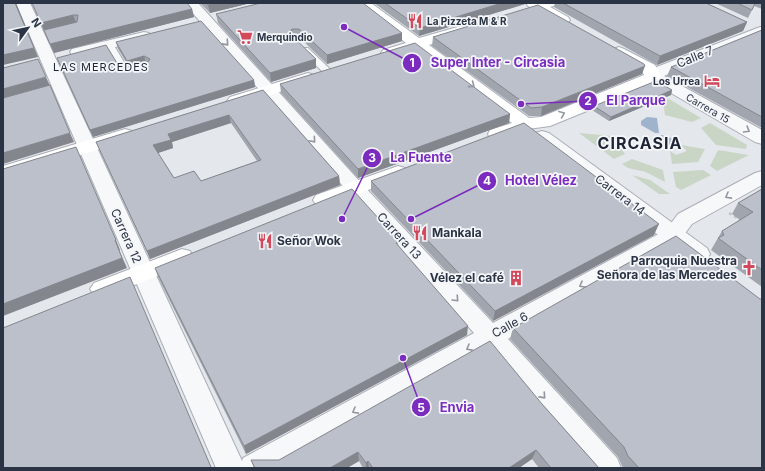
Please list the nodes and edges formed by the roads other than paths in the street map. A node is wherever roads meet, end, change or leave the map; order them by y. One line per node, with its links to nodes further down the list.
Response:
1 (23, 3): 15 (street, Carrera 12)
2 (191, 3): 19 (street, Carrera 13, one-way to 19)
3 (362, 3): 11 (main road, Carrera 14)
4 (536, 6): 7 (main road)
5 (740, 22): 8 (street)
6 (478, 25): 11 (main road)
7 (573, 26)
8 (761, 31): 18 (street, Calle 7)
9 (154, 33): 10 (street)
10 (110, 44): 15 (street); 16 (lane)
11 (417, 44): 14 (main road); 21 (main road, Carrera 14, one-way to 21)
12 (607, 45): 18 (main road, Carrera 15)
13 (302, 47): 17 (lane)
14 (372, 58)
15 (41, 62): 25 (street, Carrera 12)
16 (146, 66)
17 (335, 70): 19 (main road)
18 (653, 76): 21 (main road, Calle 7, one-way to 18); 23 (street, Carrera 15, one-way to 23)
19 (270, 91): 20 (main road); 29 (street, Carrera 13, one-way to 29)
20 (224, 105)
21 (525, 124): 24 (main road, Calle 7); 31 (street, Carrera 14)
22 (140, 131): 25 (main road)
23 (762, 138)
24 (480, 141)
25 (87, 147): 27 (main road); 34 (street, Carrera 12)
26 (414, 166): 29 (main road)
27 (3, 173)
28 (762, 177): 31 (street, Calle 6, one-way to 31)
29 (355, 188): 30 (main road); 36 (street, Carrera 13, one-way to 36)
30 (303, 208)
31 (673, 235): 33 (street, Carrera 14); 36 (street, Calle 6, one-way to 36)
32 (201, 249): 34 (main road)
33 (711, 264)
34 (142, 273): 35 (main road); 37 (street, Carrera 12)
35 (84, 296)
36 (490, 336): 38 (street, Calle 6, one-way to 38); 39 (street, Carrera 13, one-way to 39)
37 (230, 468)
38 (253, 468)
39 (607, 468)

